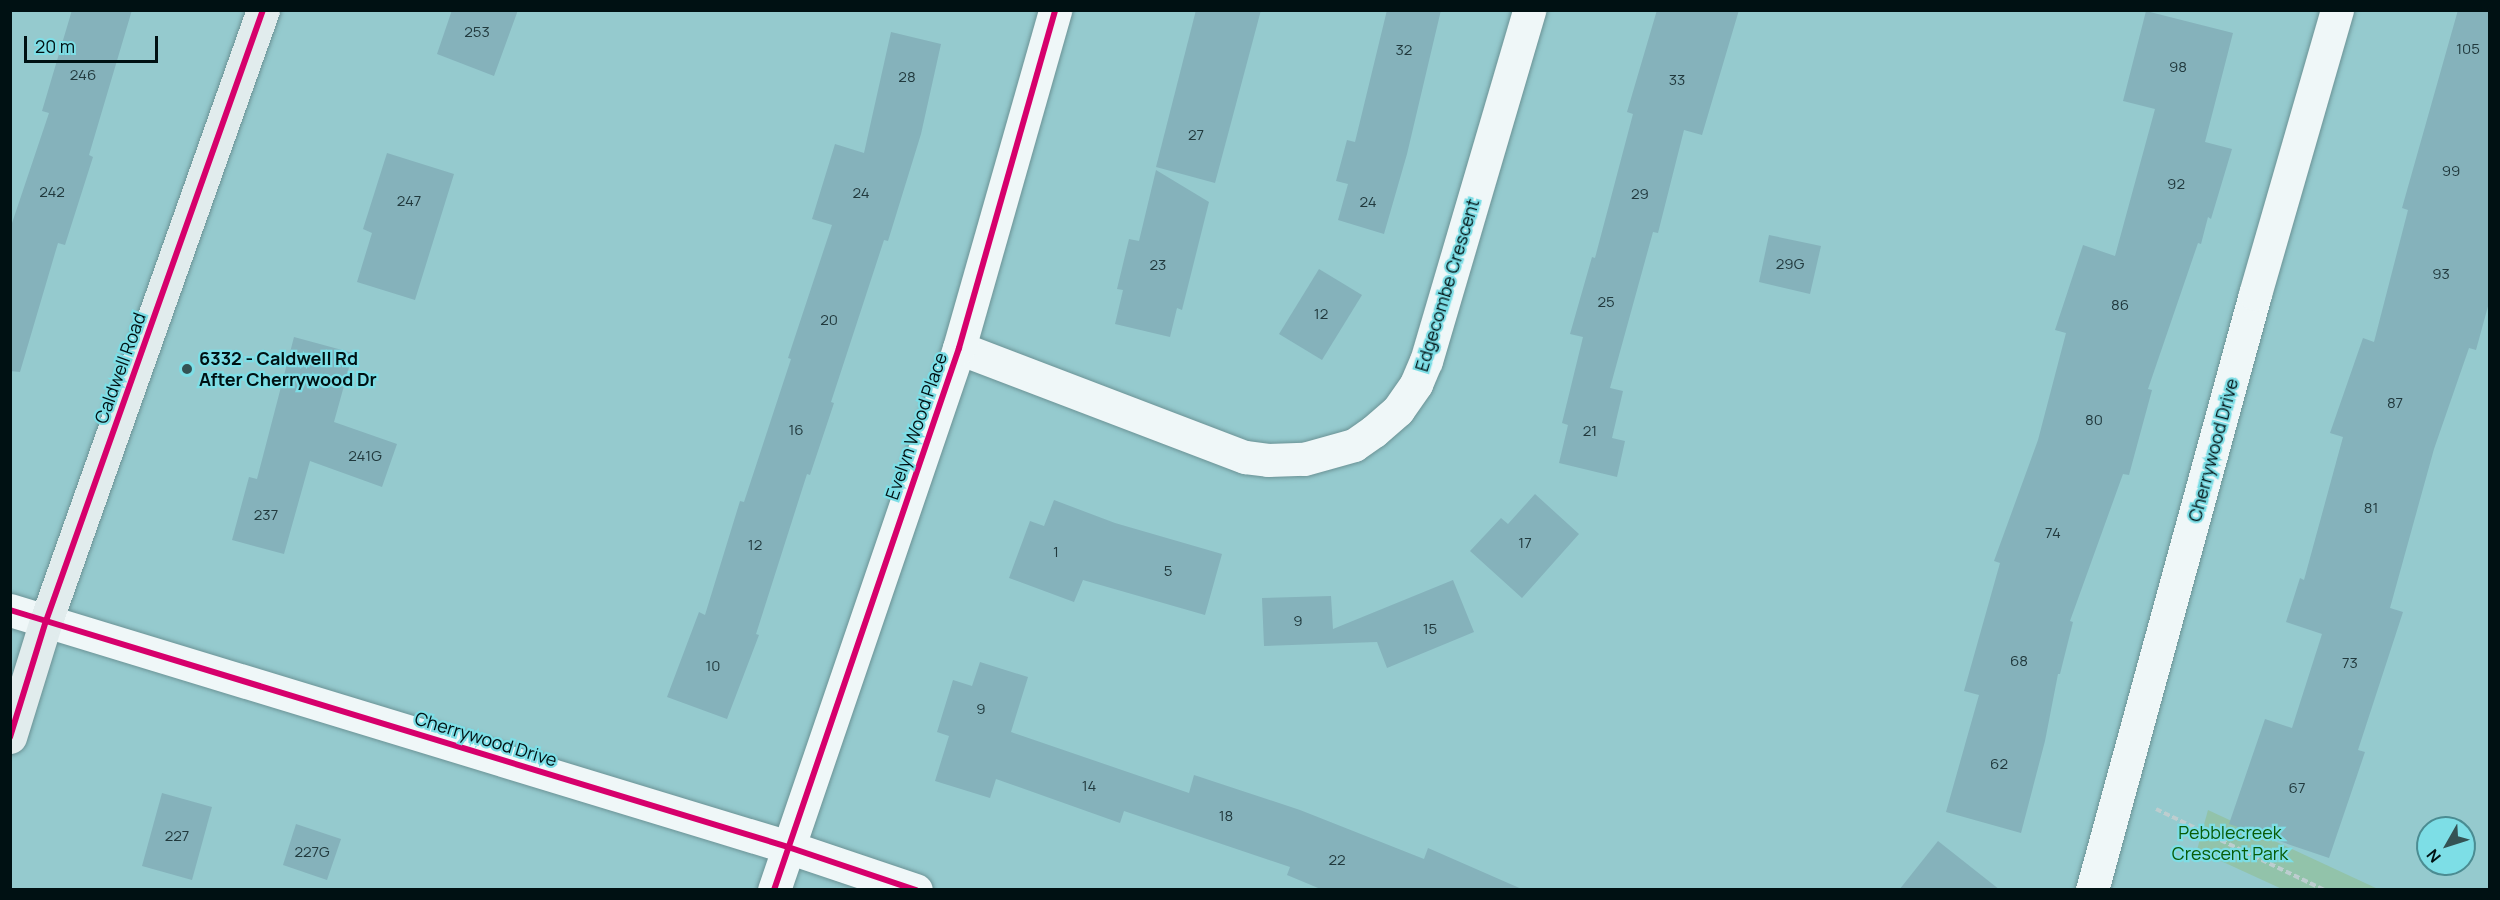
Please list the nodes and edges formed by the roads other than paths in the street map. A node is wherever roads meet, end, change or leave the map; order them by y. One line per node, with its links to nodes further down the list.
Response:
1 (263, 10): 7 (street, Caldwell Road)
2 (1055, 10): 5 (street, Evelyn Wood Place)
3 (1528, 10): 5 (street, Edgecombe Crescent)
4 (2337, 10): 12 (street, Cherrywood Drive)
5 (959, 348): 9 (street, Evelyn Wood Place)
6 (10, 610): 7 (street, Cherrywood Drive)
7 (46, 621): 8 (street, Caldwell Road); 9 (street, Cherrywood Drive)
8 (10, 737)
9 (788, 847): 10 (street, Evelyn Wood Place); 11 (street, Cherrywood Drive)
10 (774, 890)
11 (916, 890)
12 (2092, 890)

